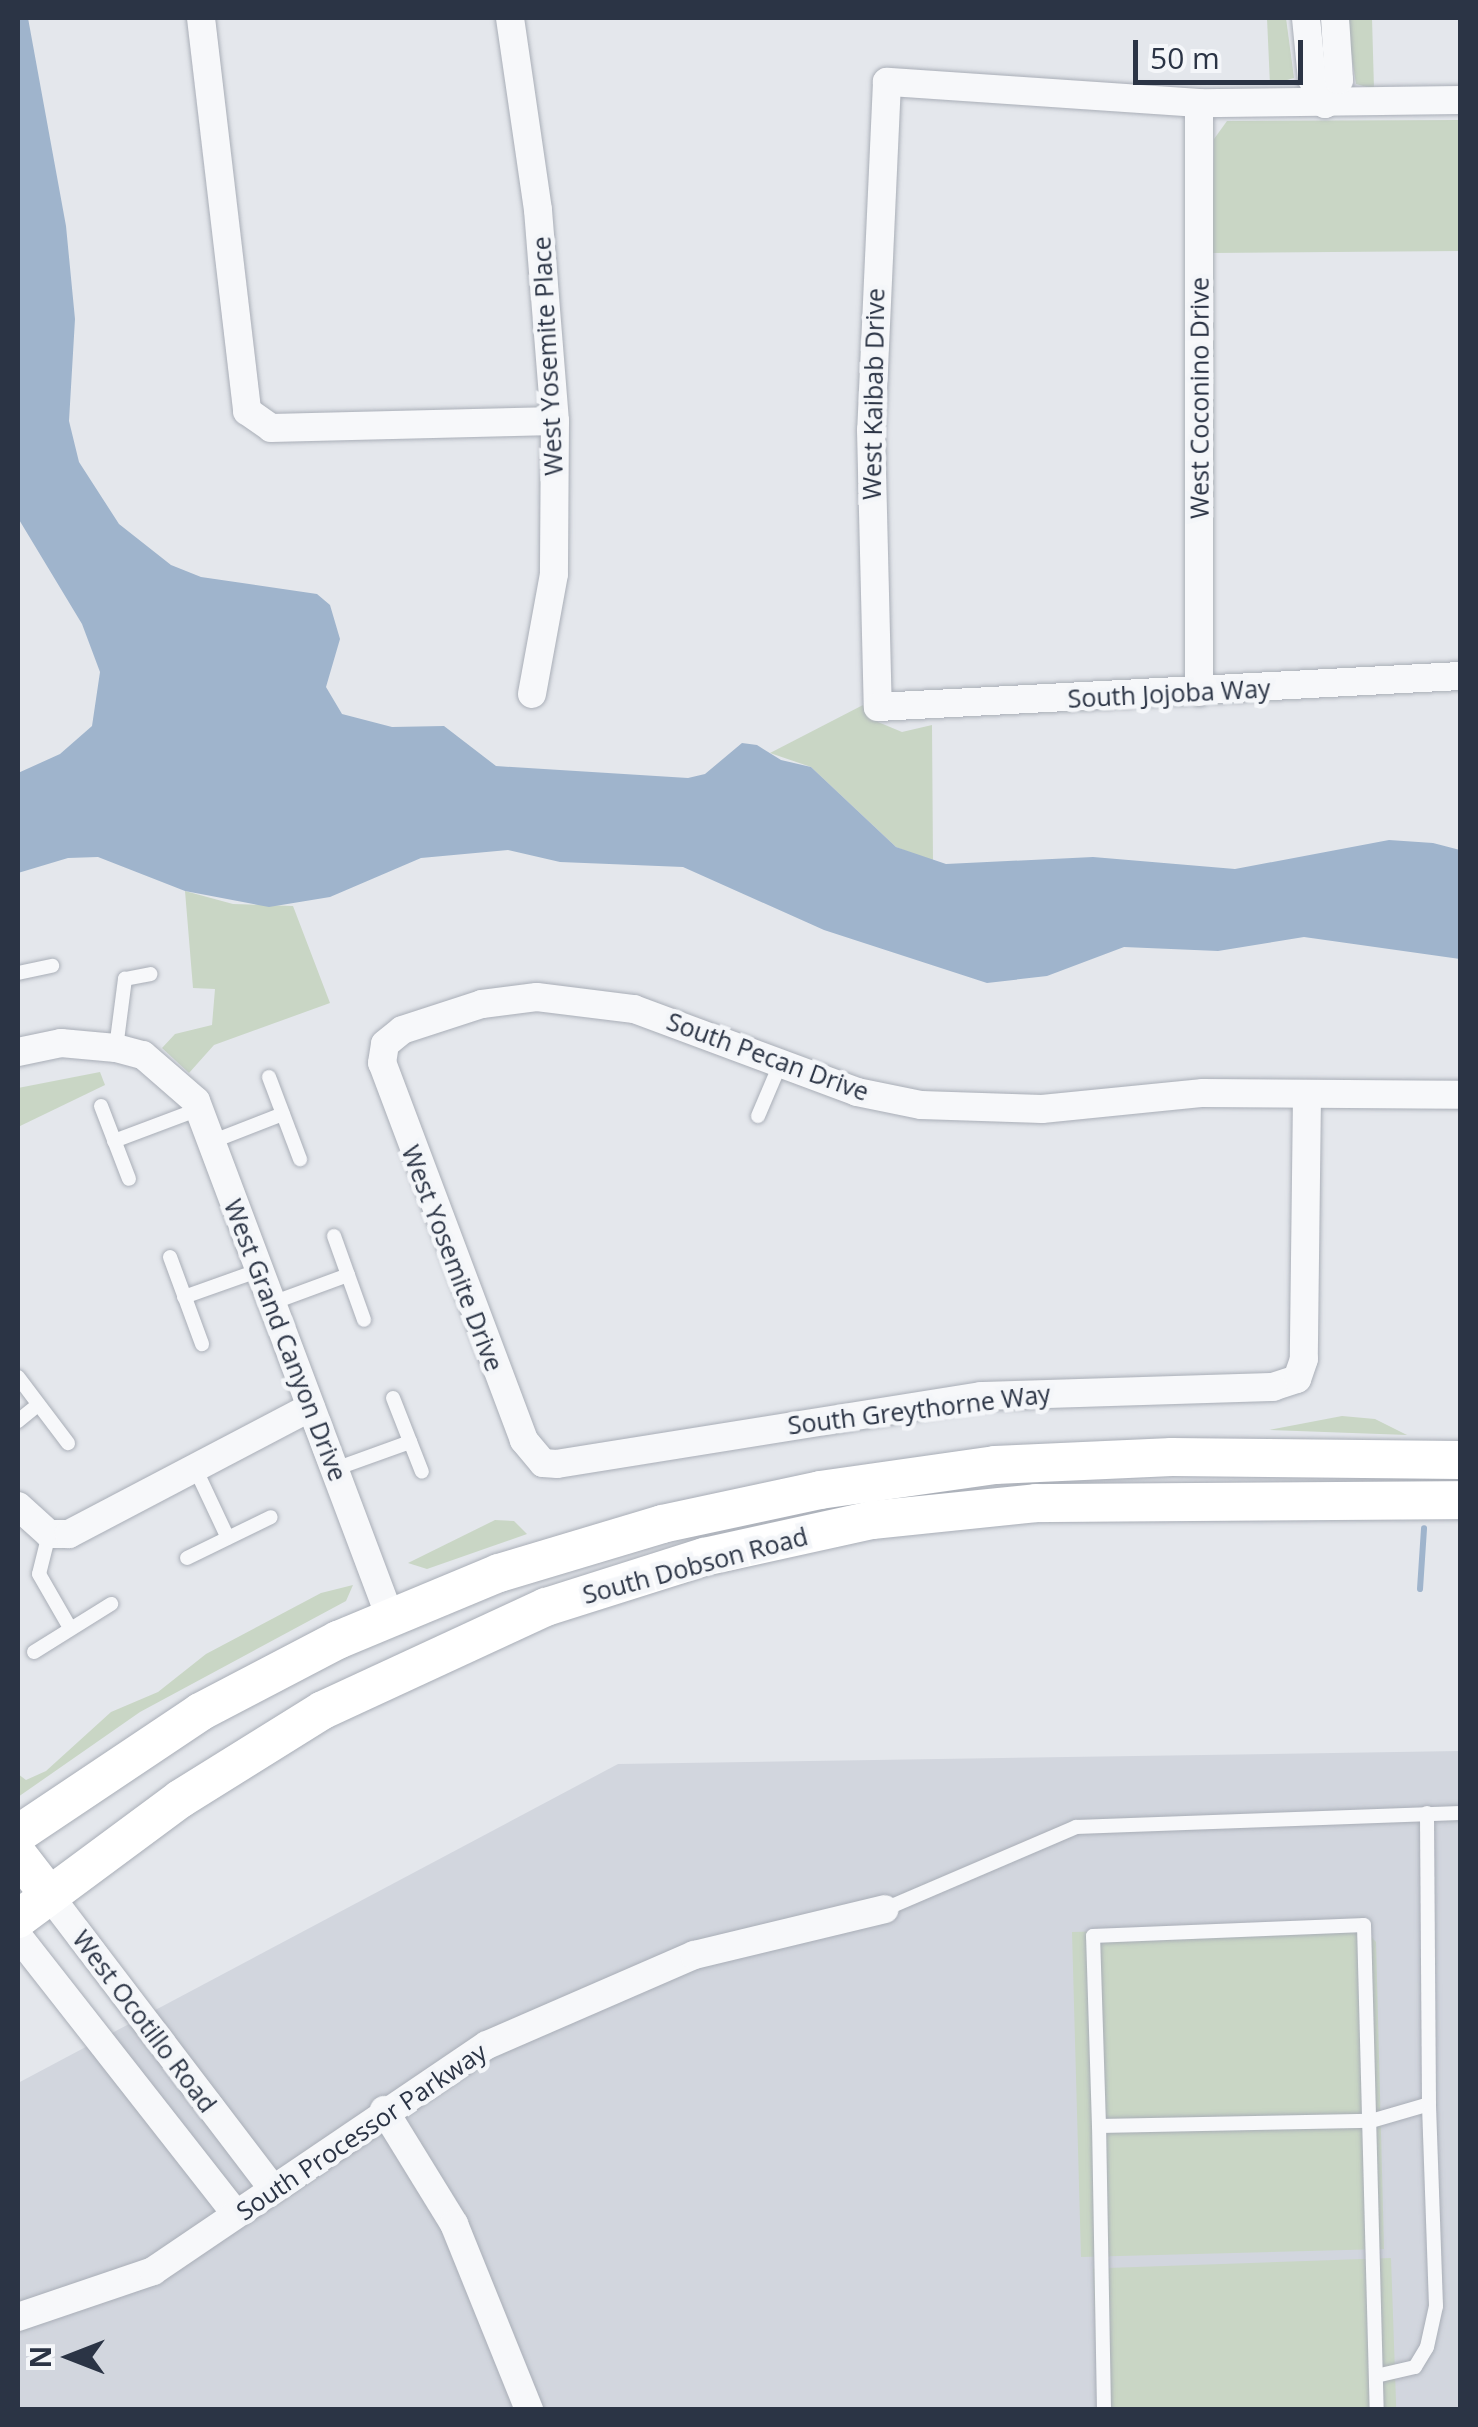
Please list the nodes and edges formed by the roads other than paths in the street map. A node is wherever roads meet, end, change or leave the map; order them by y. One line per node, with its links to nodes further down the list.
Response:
1 (201, 18): 8 (street)
2 (510, 18): 8 (street, West Yosemite Place)
3 (1306, 18): 7 (street)
4 (1336, 18): 7 (street)
5 (1460, 100): 7 (street)
6 (1199, 103): 7 (street); 10 (street, West Coconino Drive); 12 (street, West Kaibab Drive)
7 (1325, 104)
8 (556, 420): 11 (street, West Yosemite Place)
9 (1460, 676): 10 (street, South Jojoba Way)
10 (1199, 692): 12 (street, South Jojoba Way)
11 (532, 694)
12 (878, 707)
13 (52, 966): 14 (lane)
14 (18, 973)
15 (151, 974): 18 (lane)
16 (385, 1044): 19 (street, South Pecan Drive); 47 (street, West Yosemite Drive)
17 (19, 1045): 18 (street)
18 (116, 1048): 24 (street, West Grand Canyon Drive)
19 (780, 1062): 22 (street, South Pecan Drive); 26 (lane)
20 (268, 1077): 25 (lane)
21 (1460, 1094): 22 (street, South Pecan Drive)
22 (1307, 1096): 47 (street, South Greythorne Way)
23 (101, 1106): 27 (lane)
24 (199, 1109): 27 (lane); 28 (street, West Grand Canyon Drive)
25 (283, 1114): 28 (lane); 29 (lane)
26 (758, 1116)
27 (114, 1141): 30 (lane)
28 (211, 1142): 33 (street, West Grand Canyon Drive)
29 (300, 1159)
30 (129, 1179)
31 (334, 1236): 34 (lane)
32 (170, 1257): 35 (lane)
33 (260, 1270): 35 (lane); 36 (street, West Grand Canyon Drive)
34 (348, 1276): 36 (lane); 37 (lane)
35 (184, 1298): 38 (lane)
36 (272, 1304): 42 (street, West Grand Canyon Drive)
37 (364, 1320)
38 (202, 1344)
39 (18, 1377): 41 (lane)
40 (392, 1398): 44 (lane)
41 (38, 1404): 43 (lane); 45 (lane)
42 (311, 1407): 48 (street); 49 (street, West Grand Canyon Drive)
43 (18, 1421)
44 (410, 1442): 49 (lane); 50 (lane)
45 (68, 1443)
46 (1460, 1460): 58 (street, South Dobson Road)
47 (543, 1463)
48 (195, 1468): 54 (street); 55 (lane)
49 (335, 1469): 58 (street, West Grand Canyon Drive)
50 (422, 1472)
51 (1460, 1500): 65 (street, South Dobson Road)
52 (18, 1506): 54 (street)
53 (271, 1516): 55 (lane)
54 (49, 1534): 59 (lane)
55 (228, 1538): 56 (lane)
56 (187, 1558)
57 (110, 1604): 59 (lane)
58 (390, 1617): 63 (street, South Dobson Road)
59 (70, 1628): 60 (lane)
60 (34, 1652)
61 (1460, 1812): 62 (lane)
62 (1427, 1813): 66 (lane); 69 (lane)
63 (18, 1834)
64 (18, 1855): 65 (street, West Ocotillo Road)
65 (50, 1894): 67 (street, South Dobson Road); 73 (street, West Ocotillo Road)
66 (885, 1909): 70 (street, South Processor Parkway)
67 (18, 1920)
68 (18, 1936): 74 (street, West Ocotillo Road)
69 (1429, 2104): 71 (lane); 76 (lane)
70 (384, 2110): 73 (street, South Processor Parkway); 77 (street)
71 (1370, 2121): 72 (lane); 72 (lane); 76 (lane)
72 (1099, 2126): 78 (lane)
73 (272, 2188): 74 (street, South Processor Parkway)
74 (236, 2214): 75 (street, South Processor Parkway)
75 (18, 2317)
76 (1376, 2376): 79 (lane)
77 (530, 2410)
78 (1104, 2410)
79 (1377, 2410)

